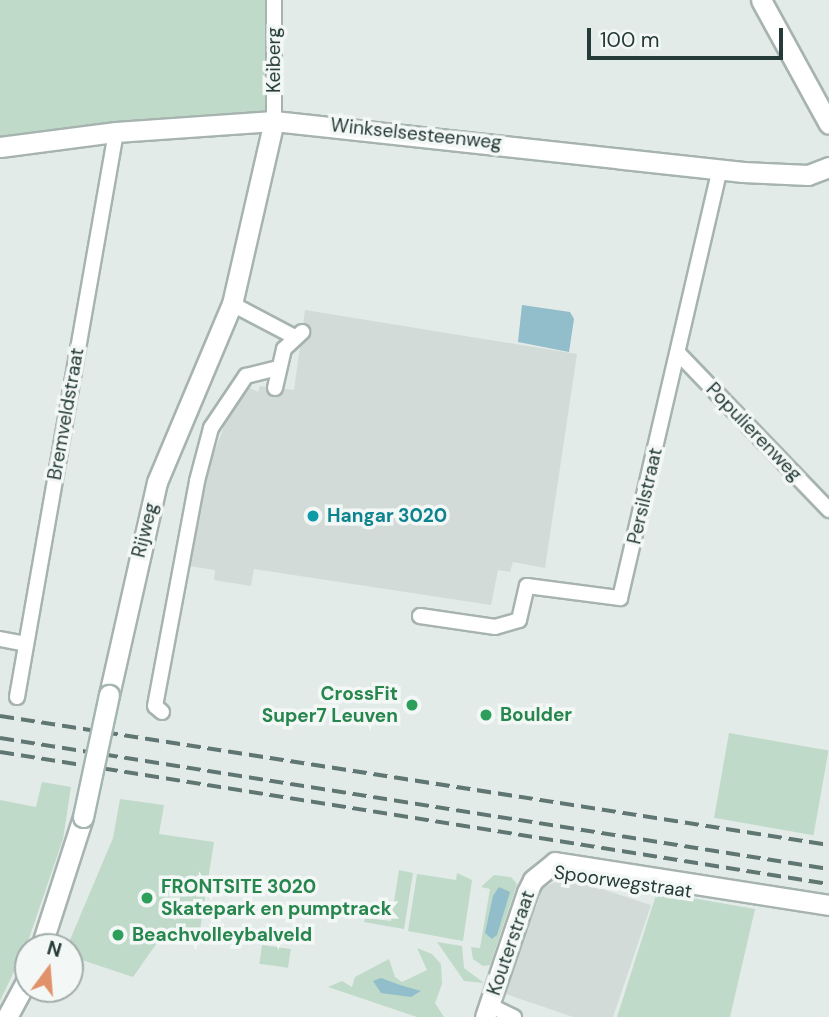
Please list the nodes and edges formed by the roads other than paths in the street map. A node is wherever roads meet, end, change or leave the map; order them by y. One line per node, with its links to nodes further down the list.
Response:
1 (274, 0): 3 (street, Keiberg)
2 (761, 0): 4 (street)
3 (274, 121): 5 (street, Winkselsesteenweg); 8 (street, Winkselsesteenweg); 9 (street, Rijweg)
4 (829, 124)
5 (116, 132): 6 (street, Winkselsesteenweg); 16 (street, Bremveldstraat)
6 (0, 147)
7 (829, 167): 8 (street, Winkselsesteenweg)
8 (720, 169): 10 (street, Persilstraat)
9 (232, 304): 11 (street); 22 (street, Rijweg, bridge)
10 (678, 353): 13 (street, Populierenweg); 14 (street, Persilstraat)
11 (278, 368): 12 (street); 18 (street)
12 (275, 388)
13 (829, 510)
14 (420, 616)
15 (0, 639): 16 (street)
16 (26, 644): 17 (street, Bremveldstraat)
17 (17, 697)
18 (162, 712)
19 (541, 871): 20 (street, Spoorwegstraat); 21 (street, Spoorwegstraat); 23 (street, Kouterstraat)
20 (829, 905)
21 (829, 914)
22 (46, 933)
23 (487, 1011): 24 (street)
24 (514, 1017)

